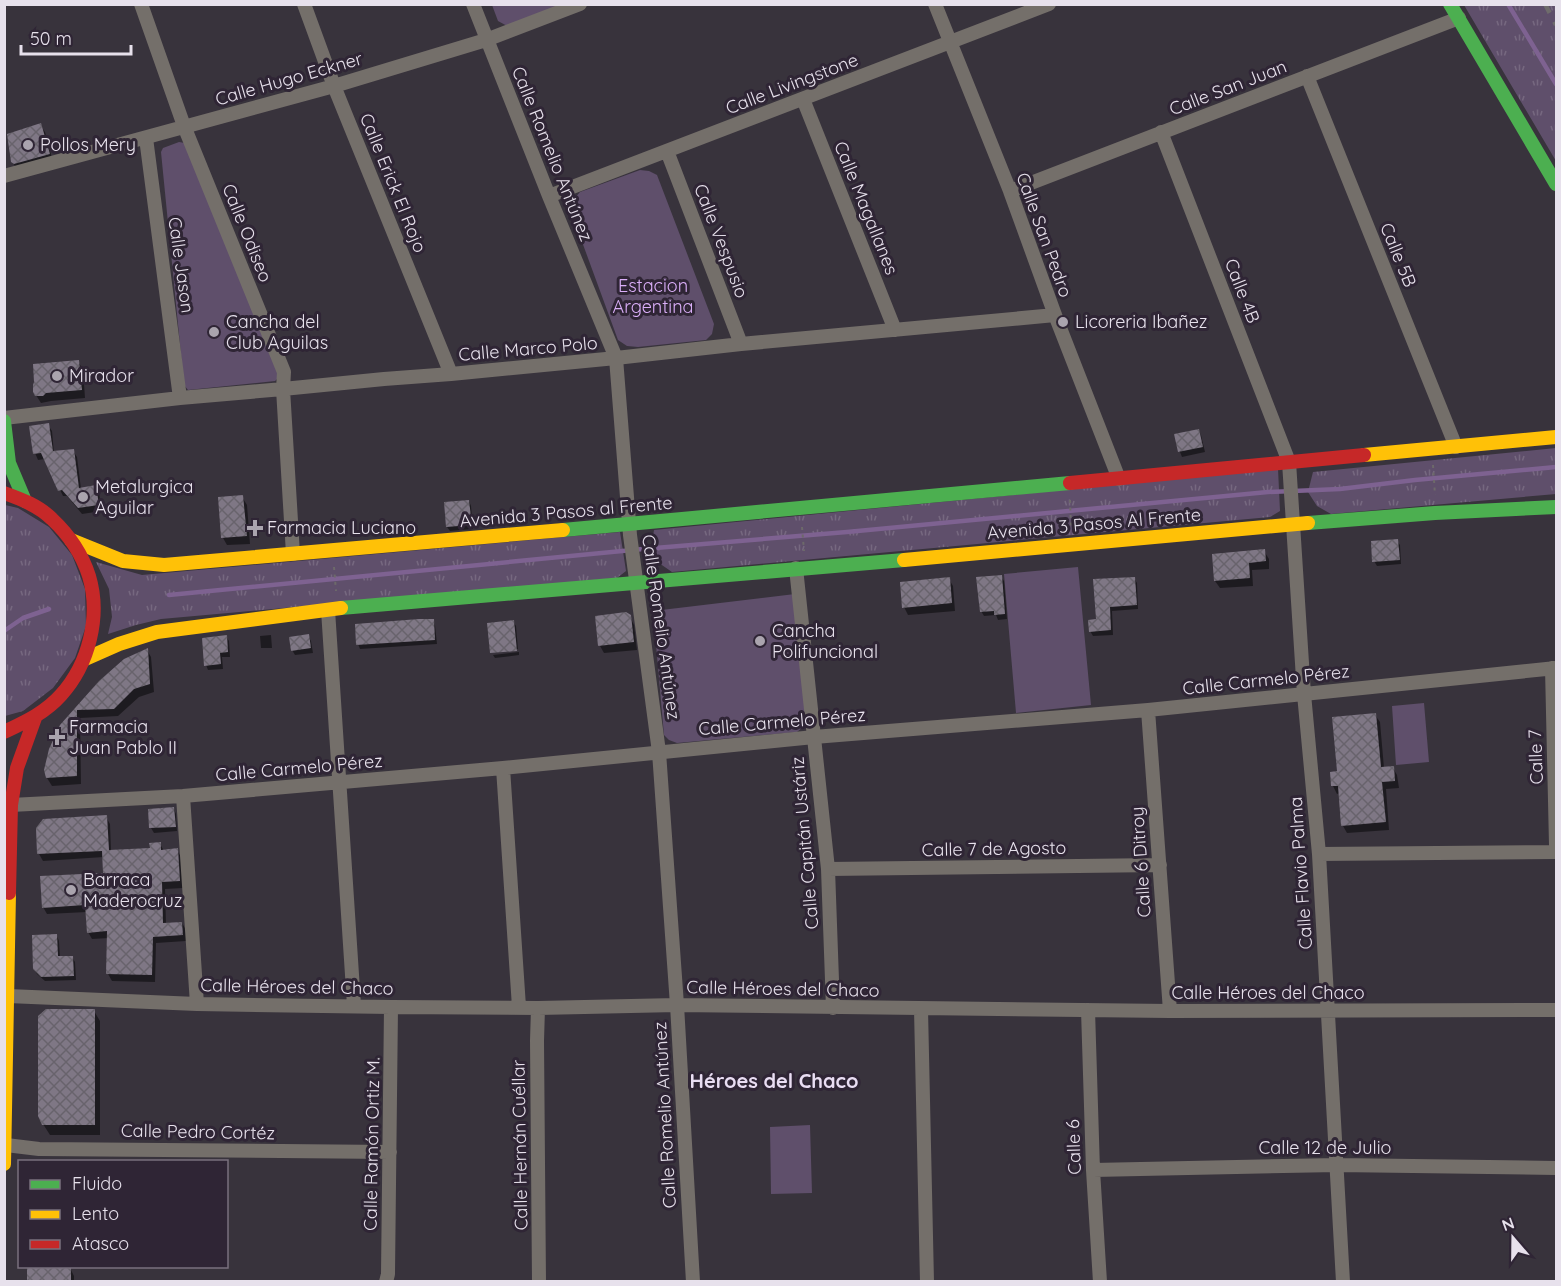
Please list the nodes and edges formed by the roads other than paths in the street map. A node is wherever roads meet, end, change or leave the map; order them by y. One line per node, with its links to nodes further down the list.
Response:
1 (141, 4): 14 (street, Calle Odiseo)
2 (304, 4): 12 (street, Calle Erick El Rojo)
3 (473, 4): 9 (street, Calle Romelio Antúnez)
4 (580, 4): 9 (street, Calle Hugo Eckner)
5 (935, 4): 10 (street, Calle San Pedro)
6 (1049, 4): 10 (street, Calle Livingstone)
7 (1450, 4): 8 (main road)
8 (1458, 18): 11 (street, Calle San Juan); 19 (main road)
9 (486, 40): 12 (street, Calle Hugo Eckner); 21 (street, Calle Romelio Antúnez)
10 (949, 43): 13 (street, Calle Livingstone); 20 (street, Calle San Pedro)
11 (1307, 76): 15 (street, Calle San Juan); 31 (street, Calle 5B)
12 (334, 86): 14 (street, Calle Hugo Eckner); 26 (street, Calle Erick El Rojo)
13 (804, 99): 17 (street, Calle Livingstone); 23 (street, Calle Magallanes)
14 (184, 126): 16 (street, Calle Hugo Eckner); 27 (street, Calle Odiseo)
15 (1161, 132): 20 (street, Calle San Juan); 32 (street, Calle 4B)
16 (146, 138): 18 (street, Calle Hugo Eckner); 28 (street, Calle Jason)
17 (667, 151): 21 (street, Calle Livingstone); 24 (street, Calle Vespusio)
18 (4, 176)
19 (1557, 184)
20 (1010, 191): 22 (street, Calle San Pedro)
21 (549, 196): 25 (street, Calle Romelio Antúnez)
22 (1054, 315): 23 (street, Calle Marco Polo); 33 (street, Calle San Pedro)
23 (896, 330): 24 (street, Calle Marco Polo)
24 (741, 344): 25 (street, Calle Marco Polo)
25 (616, 358): 26 (street, Calle Marco Polo); 38 (street, Calle Romelio Antúnez)
26 (451, 374): 27 (street, Calle Marco Polo)
27 (283, 389): 28 (street, Calle Marco Polo); 40 (street, Calle Odiseo)
28 (180, 398): 29 (street, Calle Marco Polo)
29 (4, 419): 35 (main road)
30 (1557, 437): 31 (main road)
31 (1456, 447): 32 (main road)
32 (1289, 469): 33 (main road); 37 (street, Calle Flavio Palma)
33 (1119, 479): 38 (main road, Avenida 3 Pasos al Frente)
34 (4, 493): 35 (main road)
35 (25, 501): 39 (main road)
36 (1555, 509): 37 (main road, Avenida 3 Pasos Al Frente)
37 (1294, 524): 41 (main road, Avenida 3 Pasos Al Frente); 46 (street, Calle Flavio Palma)
38 (629, 529): 40 (main road, Avenida 3 Pasos al Frente); 42 (street, Calle Romelio Antúnez)
39 (71, 540): 40 (main road, Avenida 3 Pasos al Frente); 44 (main road)
40 (293, 554)
41 (796, 568): 42 (main road, Avenida 3 Pasos Al Frente); 50 (street, Calle Capitán Ustáriz)
42 (635, 575): 43 (main road); 51 (street, Calle Romelio Antúnez)
43 (328, 610): 44 (main road); 53 (street)
44 (85, 659): 48 (main road)
45 (1554, 668): 46 (street, Calle Carmelo Pérez); 56 (street, Calle 7)
46 (1304, 694): 47 (street, Calle Carmelo Pérez); 58 (street, Calle Flavio Palma)
47 (1148, 710): 50 (street, Calle Carmelo Pérez); 59 (street, Calle 6 Ditroy)
48 (35, 718): 49 (main road); 55 (main road)
49 (4, 732)
50 (814, 736): 51 (street, Calle Carmelo Pérez); 60 (street, Calle Capitán Ustáriz)
51 (659, 752): 52 (street, Calle Carmelo Pérez); 64 (street, Calle Romelio Antúnez)
52 (503, 768): 53 (street, Calle Carmelo Pérez); 66 (street)
53 (339, 782): 54 (street, Calle Carmelo Pérez); 63 (street)
54 (183, 796): 55 (street, Calle Carmelo Pérez); 62 (street)
55 (11, 805): 61 (main road)
56 (1557, 845)
57 (1557, 852): 58 (street)
58 (1319, 854): 73 (street, Calle Flavio Palma)
59 (1160, 865): 60 (street, Calle 7 de Agosto); 72 (street, Calle 6 Ditroy)
60 (828, 869): 68 (street, Calle Capitán Ustáriz)
61 (8, 996): 62 (street, Calle Héroes del Chaco); 74 (main road)
62 (197, 1004): 63 (street, Calle Héroes del Chaco)
63 (354, 1005): 65 (street, Calle Héroes del Chaco)
64 (676, 1005): 67 (street, Calle Héroes del Chaco); 68 (street, Calle Héroes del Chaco); 82 (street, Calle Romelio Antúnez)
65 (391, 1007): 66 (street, Calle Héroes del Chaco); 75 (street, Calle Ramón Ortiz M.)
66 (519, 1007): 67 (street, Calle Héroes del Chaco)
67 (538, 1008): 81 (street, Calle Hernán Cuéllar)
68 (833, 1008): 69 (street, Calle Héroes del Chaco)
69 (921, 1009): 70 (street, Calle Héroes del Chaco); 83 (street)
70 (1088, 1010): 72 (street, Calle Héroes del Chaco); 79 (street, Calle 6)
71 (1557, 1010): 73 (street, Calle Héroes del Chaco)
72 (1170, 1011): 73 (street, Calle Héroes del Chaco)
73 (1328, 1011): 77 (street, Calle Flavio Palma)
74 (6, 1145): 75 (street, Calle Pedro Cortéz); 76 (main road)
75 (390, 1152): 80 (street, Calle Ramón Ortiz M.)
76 (4, 1164)
77 (1337, 1165): 78 (street, Calle 12 de Julio); 79 (street, Calle 12 de Julio); 85 (street, Calle Flavio Palma)
78 (1557, 1168)
79 (1093, 1170): 84 (street, Calle 6)
80 (386, 1281)
81 (539, 1281)
82 (693, 1281)
83 (927, 1281)
84 (1100, 1281)
85 (1343, 1281)

